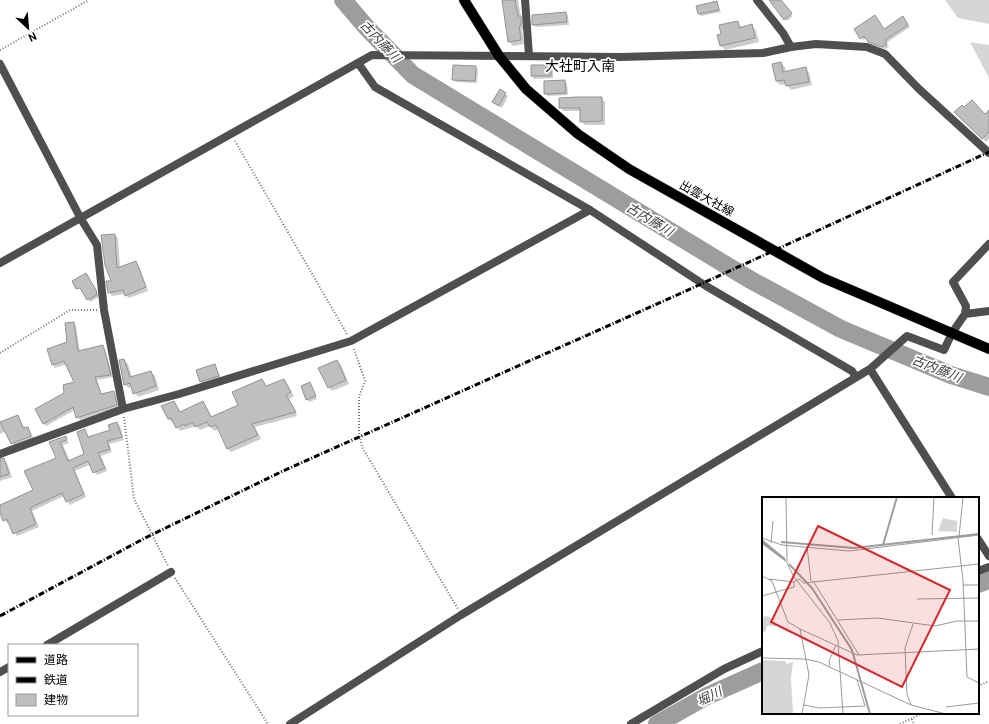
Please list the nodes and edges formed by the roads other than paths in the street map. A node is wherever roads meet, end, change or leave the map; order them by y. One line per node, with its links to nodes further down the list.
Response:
1 (464, 0): 6 (main road, 出雲大社線)
2 (525, 0): 5 (street)
3 (757, 0): 4 (street)
4 (791, 47): 5 (street); 9 (street)
5 (529, 55): 6 (street)
6 (499, 56): 7 (street); 16 (main road, 出雲大社線)
7 (358, 63): 10 (street); 11 (street)
8 (0, 64): 11 (street)
9 (989, 153)
10 (590, 210): 19 (street); 20 (street)
11 (81, 219): 13 (street); 20 (street)
12 (989, 244): 15 (street)
13 (0, 263)
14 (989, 311): 15 (street)
15 (965, 314): 16 (street)
16 (952, 333): 17 (main road, 出雲大社線); 18 (street)
17 (989, 349)
18 (870, 369): 19 (street); 22 (street)
19 (856, 377): 30 (street)
20 (123, 409): 21 (street)
21 (0, 454)
22 (951, 497)
23 (979, 541): 24 (street)
24 (989, 556)
25 (989, 567): 26 (street)
26 (979, 570)
27 (171, 572): 28 (street)
28 (49, 644)
29 (762, 651): 31 (street)
30 (290, 724)
31 (632, 724)

